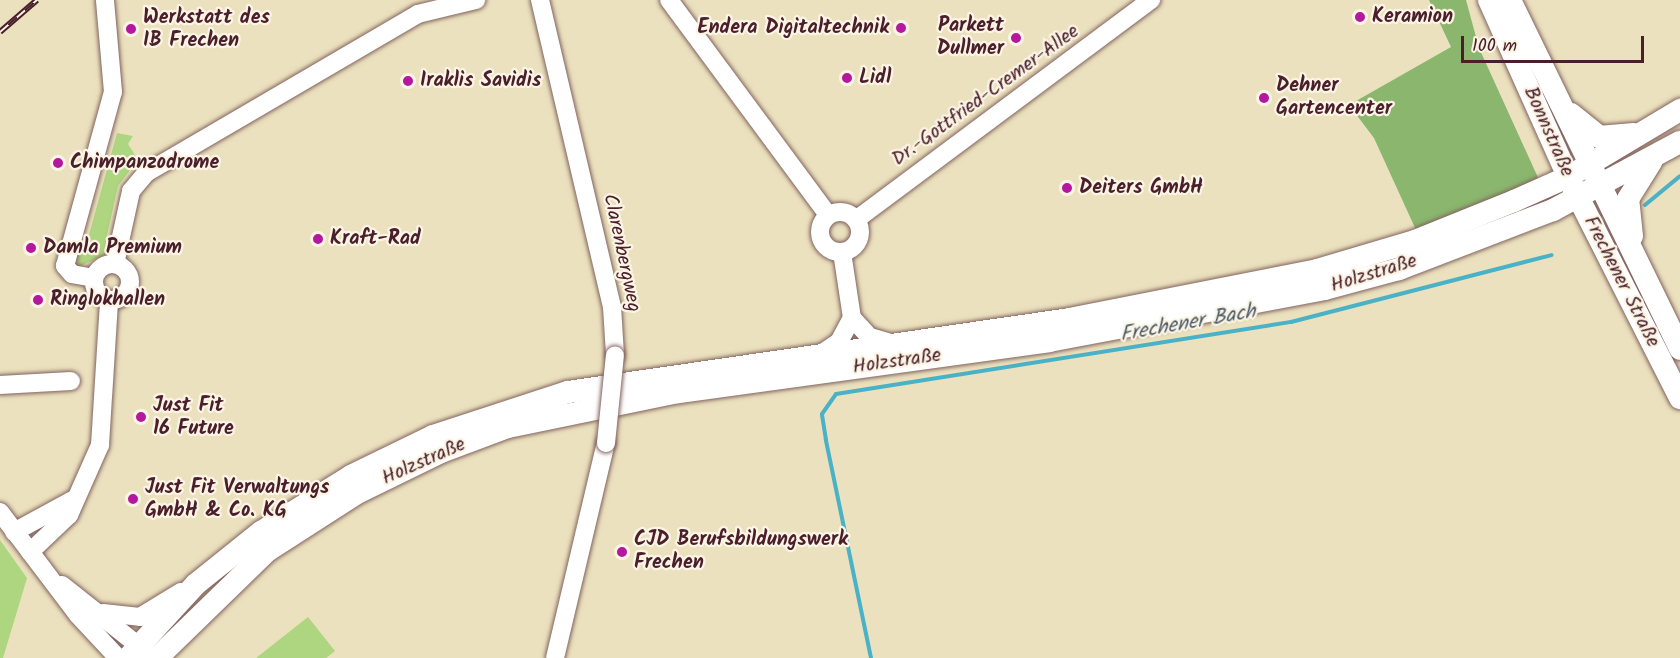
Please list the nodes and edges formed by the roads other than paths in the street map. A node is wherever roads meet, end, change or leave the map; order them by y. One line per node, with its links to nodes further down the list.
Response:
1 (105, 0): 22 (street)
2 (476, 0): 21 (street)
3 (540, 0): 40 (street, Clarenbergweg, bridge)
4 (669, 0): 17 (street)
5 (1489, 0): 14 (main road, Bonnstraße)
6 (1510, 0): 8 (main road, Bonnstraße)
7 (1143, 2): 18 (street, Dr.-Gottfried-Cremer-Allee)
8 (1560, 102): 10 (main road); 13 (main road, Bonnstraße)
9 (1680, 110): 10 (main road, Holzstraße)
10 (1644, 133): 13 (main road, Holzstraße)
11 (1680, 142): 12 (main road, Holzstraße)
12 (1653, 159): 15 (main road, Holzstraße); 20 (main road)
13 (1589, 165): 14 (main road, Holzstraße); 15 (main road, Bonnstraße)
14 (1568, 177): 16 (main road, Bonnstraße); 25 (main road, Holzstraße)
15 (1600, 187): 16 (main road, Holzstraße); 20 (main road, Frechener Straße)
16 (1578, 198): 30 (main road, Frechener Straße); 38 (main road, Holzstraße)
17 (828, 215): 18 (street); 19 (street)
18 (857, 219): 19 (street)
19 (842, 252): 24 (street)
20 (1633, 252): 26 (main road, Frechener Straße)
21 (115, 264): 22 (street); 23 (street)
22 (94, 278): 23 (street)
23 (109, 300): 31 (street)
24 (852, 318): 25 (street); 27 (street)
25 (894, 344): 27 (main road, Holzstraße)
26 (1680, 350)
27 (821, 354): 36 (main road, Holzstraße)
28 (71, 381): 29 (street)
29 (0, 385)
30 (1680, 398)
31 (73, 500): 33 (street); 34 (street)
32 (0, 512): 33 (street)
33 (14, 532): 34 (street)
34 (30, 552): 35 (street)
35 (49, 575): 37 (street); 39 (street)
36 (196, 584): 37 (street, Holzstraße); 38 (main road, Holzstraße)
37 (99, 612): 38 (street)
38 (144, 655)
39 (118, 658)
40 (555, 658)

